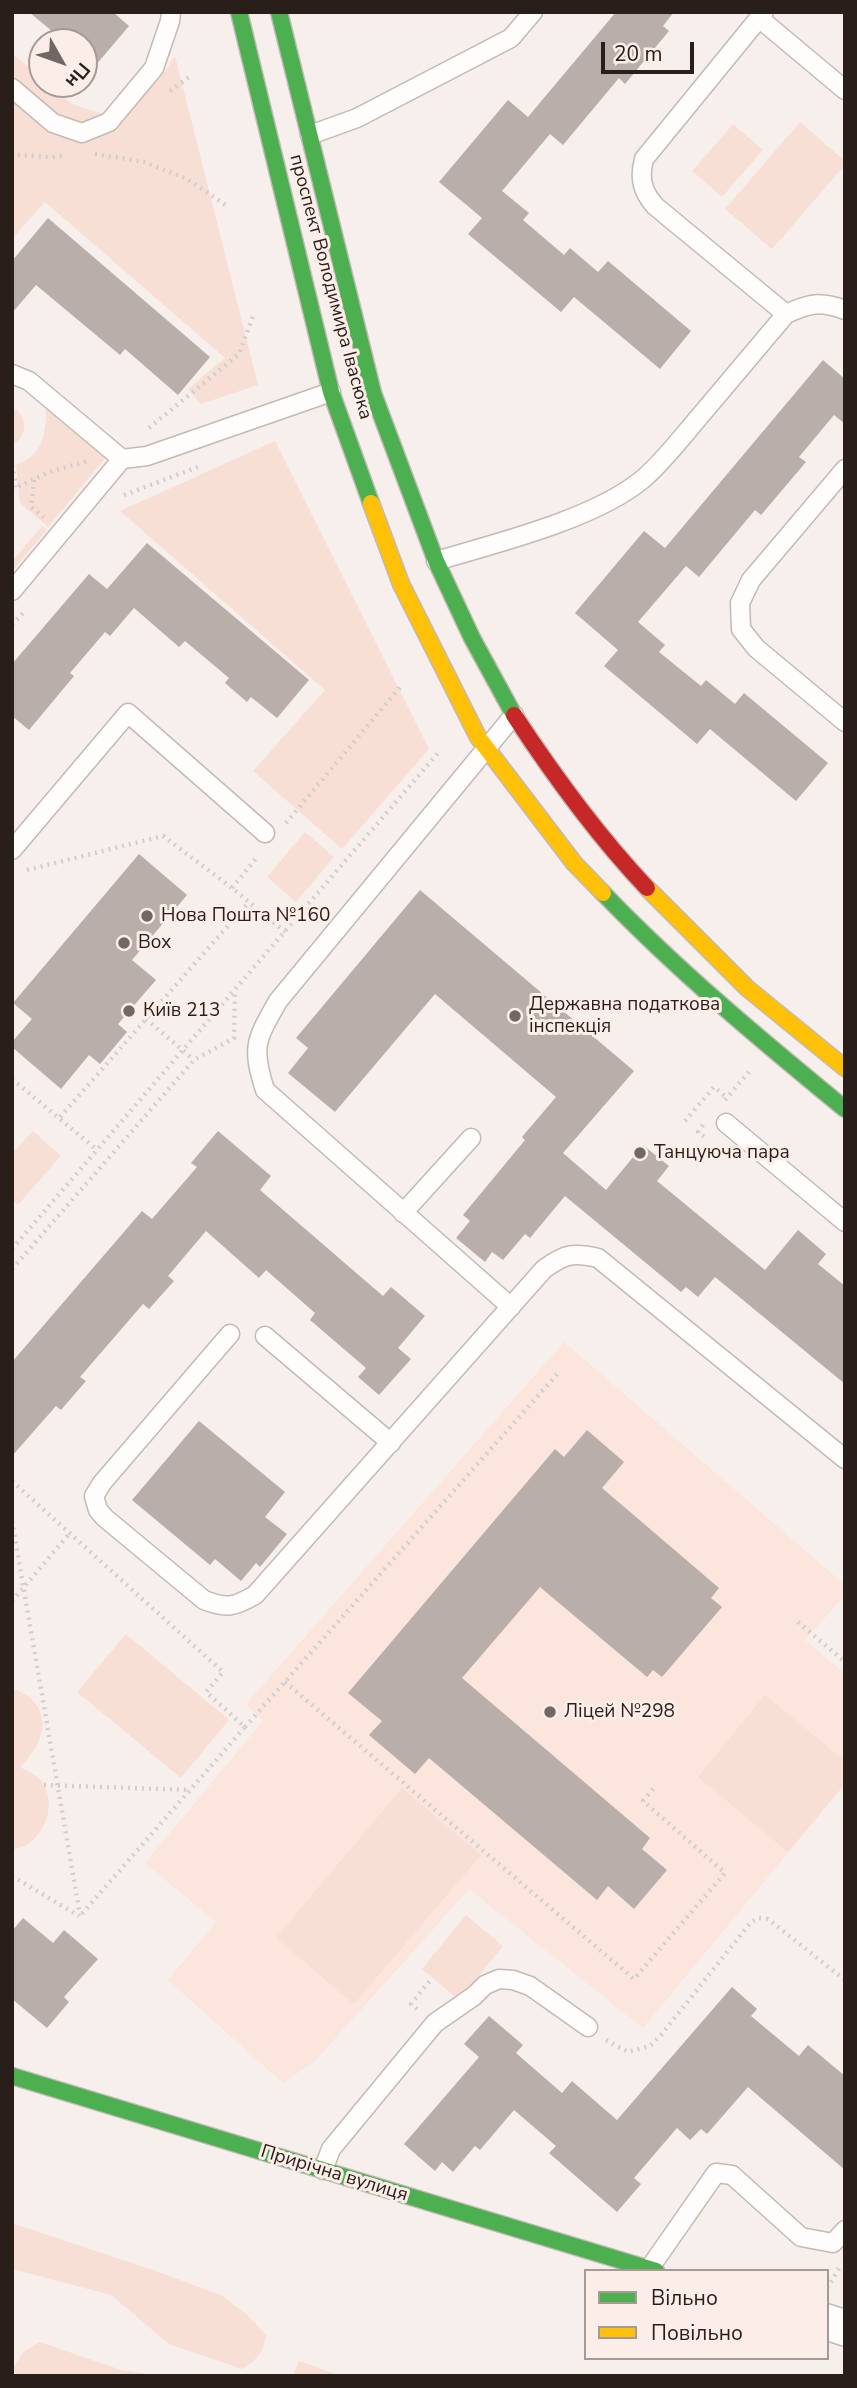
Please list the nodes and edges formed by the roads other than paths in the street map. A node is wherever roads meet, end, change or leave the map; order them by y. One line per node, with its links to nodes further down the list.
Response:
1 (171, 12): 6 (lane)
2 (239, 12): 12 (street, проспект Володимира Івасюка)
3 (279, 12): 8 (street, проспект Володимира Івасюка)
4 (533, 12): 8 (lane)
5 (762, 15): 7 (lane); 10 (lane)
6 (12, 88)
7 (845, 90)
8 (310, 135): 15 (street, проспект Володимира Івасюка)
9 (845, 310): 10 (lane)
10 (786, 314): 15 (lane)
11 (12, 374): 13 (lane)
12 (331, 392): 13 (lane); 19 (street, проспект Володимира Івасюка)
13 (122, 459): 16 (lane)
14 (845, 469): 18 (lane)
15 (436, 561): 17 (street, проспект Володимира Івасюка)
16 (12, 591)
17 (514, 715): 19 (lane); 22 (street, проспект Володимира Івасюка)
18 (845, 722)
19 (485, 748): 23 (street, проспект Володимира Івасюка); 26 (lane)
20 (265, 833): 21 (lane)
21 (12, 850)
22 (845, 1068)
23 (845, 1109)
24 (726, 1123): 27 (lane)
25 (471, 1138): 26 (lane)
26 (403, 1213): 28 (lane)
27 (845, 1222)
28 (511, 1307): 31 (lane); 32 (lane)
29 (230, 1334): 31 (lane)
30 (265, 1336): 31 (lane)
31 (391, 1443)
32 (845, 1459)
33 (588, 2027): 35 (lane)
34 (12, 2077): 35 (street, Прирічна вулиця)
35 (323, 2170): 37 (street, Прирічна вулиця)
36 (845, 2230): 38 (lane)
37 (649, 2269)
38 (653, 2269)

